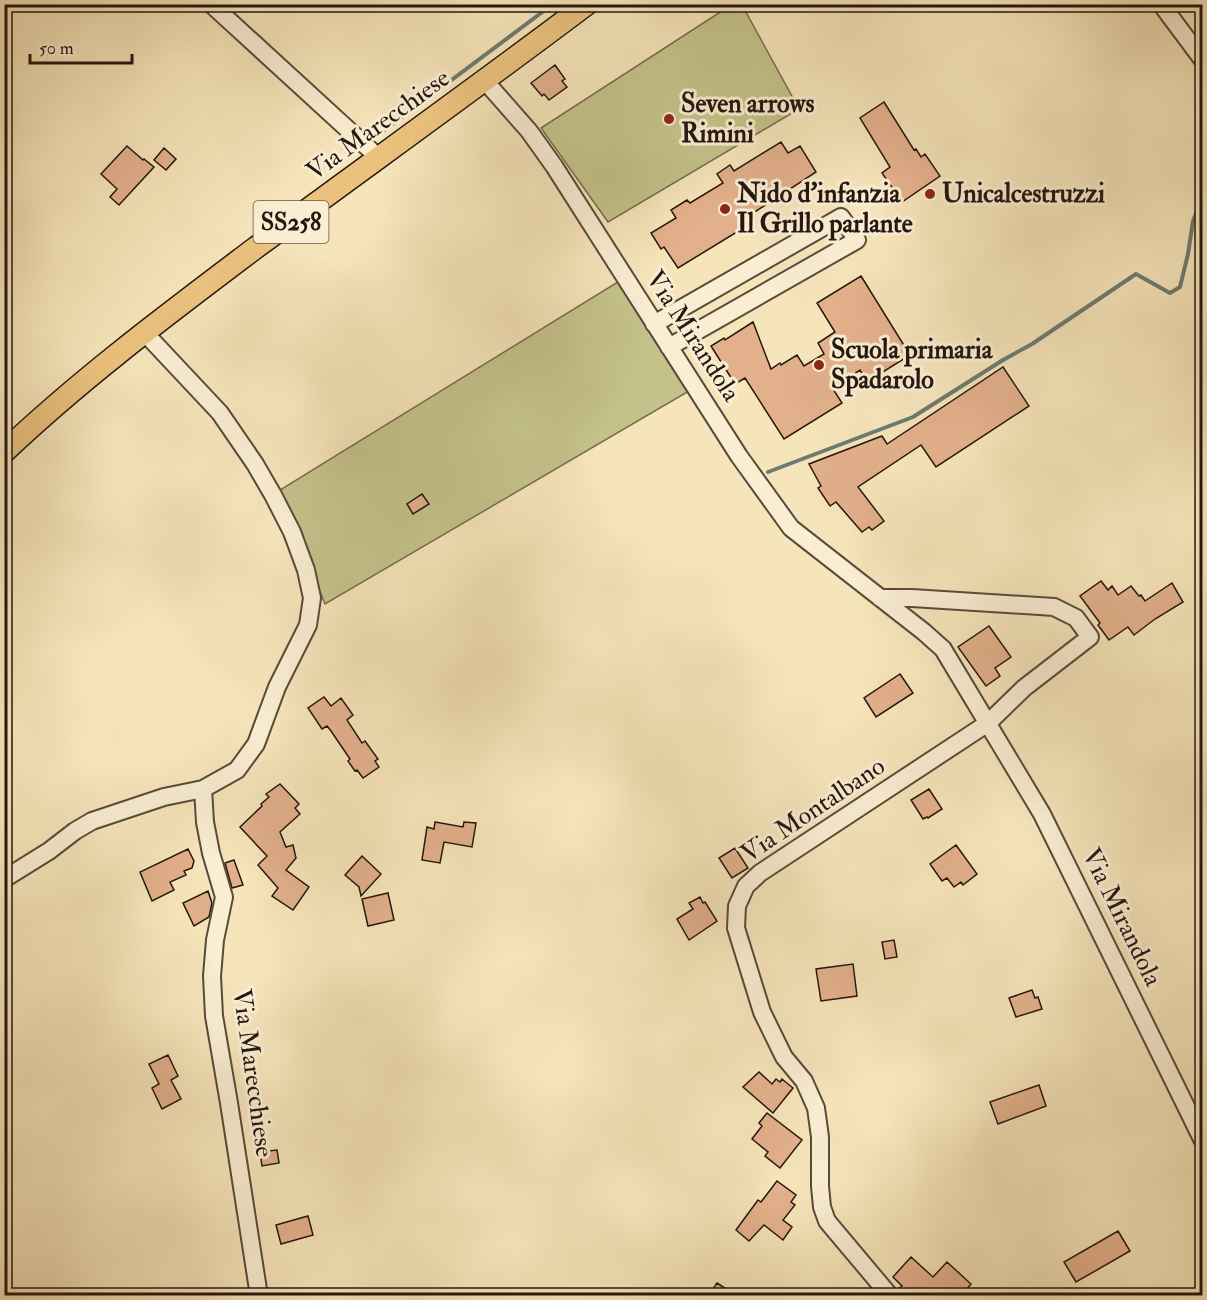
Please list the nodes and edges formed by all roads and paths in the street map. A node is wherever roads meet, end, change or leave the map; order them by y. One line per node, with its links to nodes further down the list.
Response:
1 (212, 4): 6 (street)
2 (587, 4): 5 (main road, Via Marecchiese / SS258)
3 (1161, 4): 4 (street)
4 (1203, 59)
5 (485, 81): 6 (main road, Via Marecchiese / SS258); 7 (street, Via Mirandola)
6 (378, 157): 8 (main road, Via Marecchiese / SS258)
7 (654, 324): 9 (street, Via Mirandola); 9 (street)
8 (144, 332): 10 (main road, Via Marecchiese / SS258); 13 (street)
9 (669, 346): 11 (street, Via Mirandola)
10 (4, 452)
11 (880, 598): 12 (street, Via Mirandola); 12 (street)
12 (988, 723): 15 (street, Via Mirandola); 17 (street, Via Montalbano)
13 (203, 789): 14 (street); 16 (street, Via Marecchiese)
14 (4, 879)
15 (1203, 1138)
16 (259, 1296)
17 (891, 1296)

